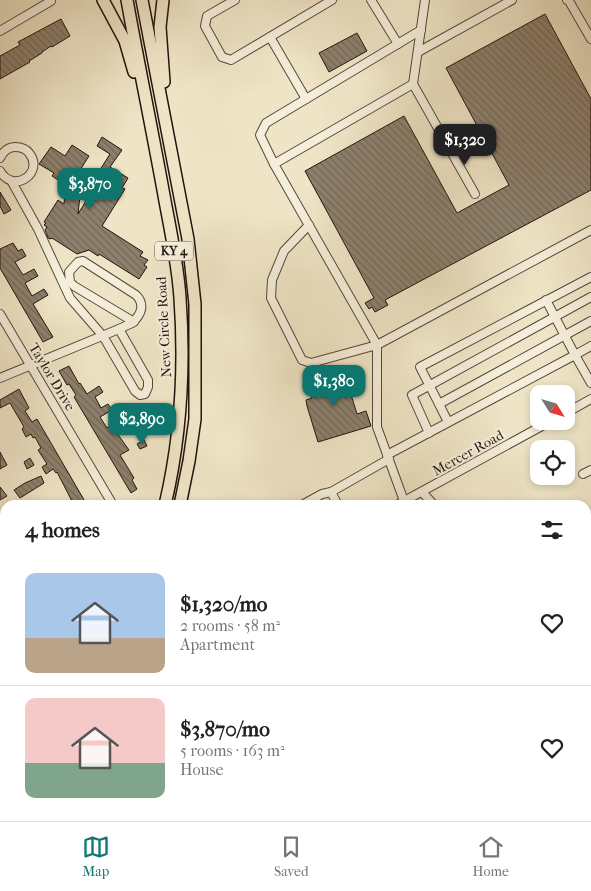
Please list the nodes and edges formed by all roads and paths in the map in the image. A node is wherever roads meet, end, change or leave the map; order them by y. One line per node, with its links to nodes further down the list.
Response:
1 (103, 0): 21 (highway)
2 (126, 0): 21 (highway, New Circle Road / KY 4)
3 (142, 0): 20 (highway, New Circle Road / KY 4)
4 (163, 0): 20 (highway)
5 (235, 0): 14 (street)
6 (332, 0): 14 (street)
7 (371, 0): 16 (street)
8 (425, 0): 12 (street)
9 (512, 0): 17 (street)
10 (567, 0): 15 (street)
11 (50, 1): 13 (street)
12 (421, 30): 16 (street); 17 (street)
13 (0, 31)
14 (270, 37): 19 (street)
15 (591, 40)
16 (398, 44): 19 (street)
17 (418, 52): 18 (street)
18 (413, 84): 23 (street); 26 (street)
19 (306, 99): 23 (street)
20 (168, 134): 59 (highway, New Circle Road / KY 4)
21 (154, 142): 58 (highway, New Circle Road / KY 4)
22 (0, 158): 25 (street)
23 (274, 164): 27 (street)
24 (0, 171): 25 (street)
25 (12, 182): 38 (street)
26 (475, 194)
27 (309, 225): 39 (street); 39 (street)
28 (591, 230): 39 (street)
29 (591, 277): 31 (street)
30 (591, 297): 33 (street)
31 (546, 300): 33 (street); 45 (street)
32 (0, 314): 42 (street, Taylor Drive)
33 (555, 316): 37 (street); 45 (street)
34 (591, 321): 37 (street)
35 (134, 322): 35 (street); 36 (street)
36 (119, 329): 38 (street); 38 (street)
37 (564, 335): 41 (street); 47 (street)
38 (103, 336): 42 (street)
39 (377, 345): 52 (street)
40 (591, 346): 41 (street)
41 (575, 355): 44 (street); 49 (street)
42 (30, 365): 43 (street); 57 (street, Taylor Drive)
43 (0, 378)
44 (591, 383)
45 (430, 385): 47 (street); 51 (street)
46 (591, 399): 48 (street)
47 (439, 404): 49 (street)
48 (575, 407)
49 (448, 422): 51 (street)
50 (534, 430): 56 (street, Mercer Road)
51 (429, 433): 52 (street)
52 (388, 457): 55 (street); 62 (street)
53 (591, 470): 54 (street)
54 (583, 474)
55 (332, 492): 60 (street); 61 (street)
56 (422, 492): 63 (street, Mercer Road); 64 (street)
57 (110, 500)
58 (166, 500)
59 (181, 500)
60 (311, 500)
61 (336, 500)
62 (399, 500)
63 (406, 500)
64 (429, 500)

